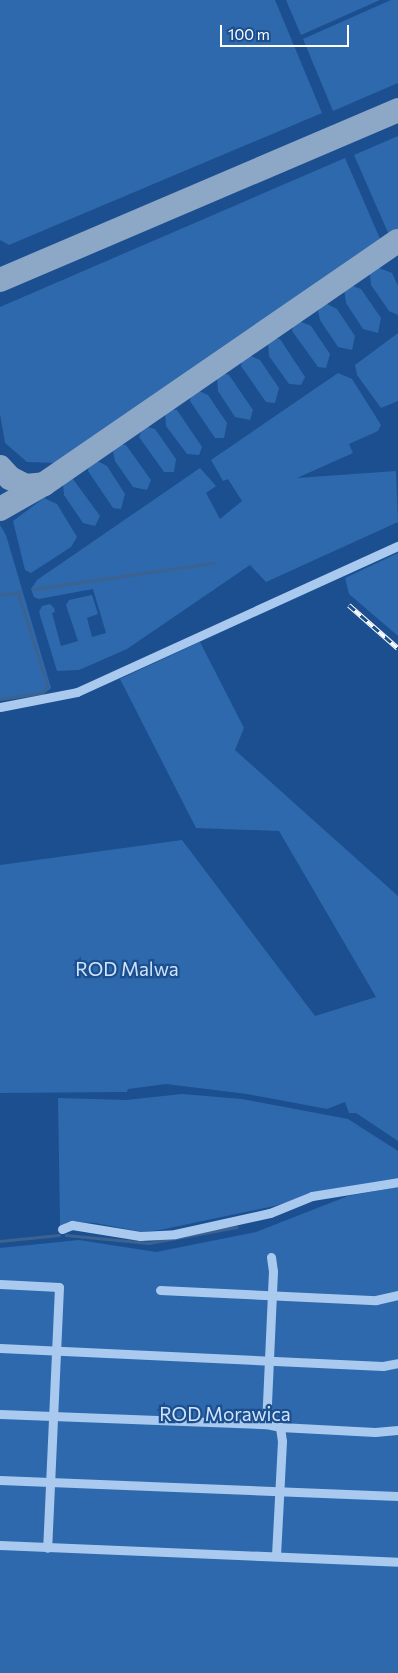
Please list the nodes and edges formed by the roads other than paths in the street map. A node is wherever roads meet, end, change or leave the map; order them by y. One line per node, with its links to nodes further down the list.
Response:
1 (398, 546): 2 (street)
2 (0, 707)
3 (398, 1182): 4 (street)
4 (62, 1229)
5 (270, 1257): 8 (street)
6 (0, 1284): 11 (street)
7 (160, 1290): 8 (street)
8 (272, 1294): 9 (street); 12 (street)
9 (398, 1296)
10 (0, 1348): 11 (street)
11 (55, 1350): 12 (street); 15 (street)
12 (269, 1360): 13 (street); 16 (street)
13 (398, 1363)
14 (0, 1414): 15 (street)
15 (52, 1416): 16 (street); 20 (street)
16 (266, 1424): 17 (street)
17 (280, 1427): 18 (street); 21 (street)
18 (398, 1430)
19 (0, 1480): 20 (street)
20 (50, 1483): 21 (street); 24 (street)
21 (280, 1492): 22 (street); 25 (street)
22 (398, 1496)
23 (0, 1546): 24 (street)
24 (47, 1548): 25 (street)
25 (276, 1556): 26 (street)
26 (398, 1562)

